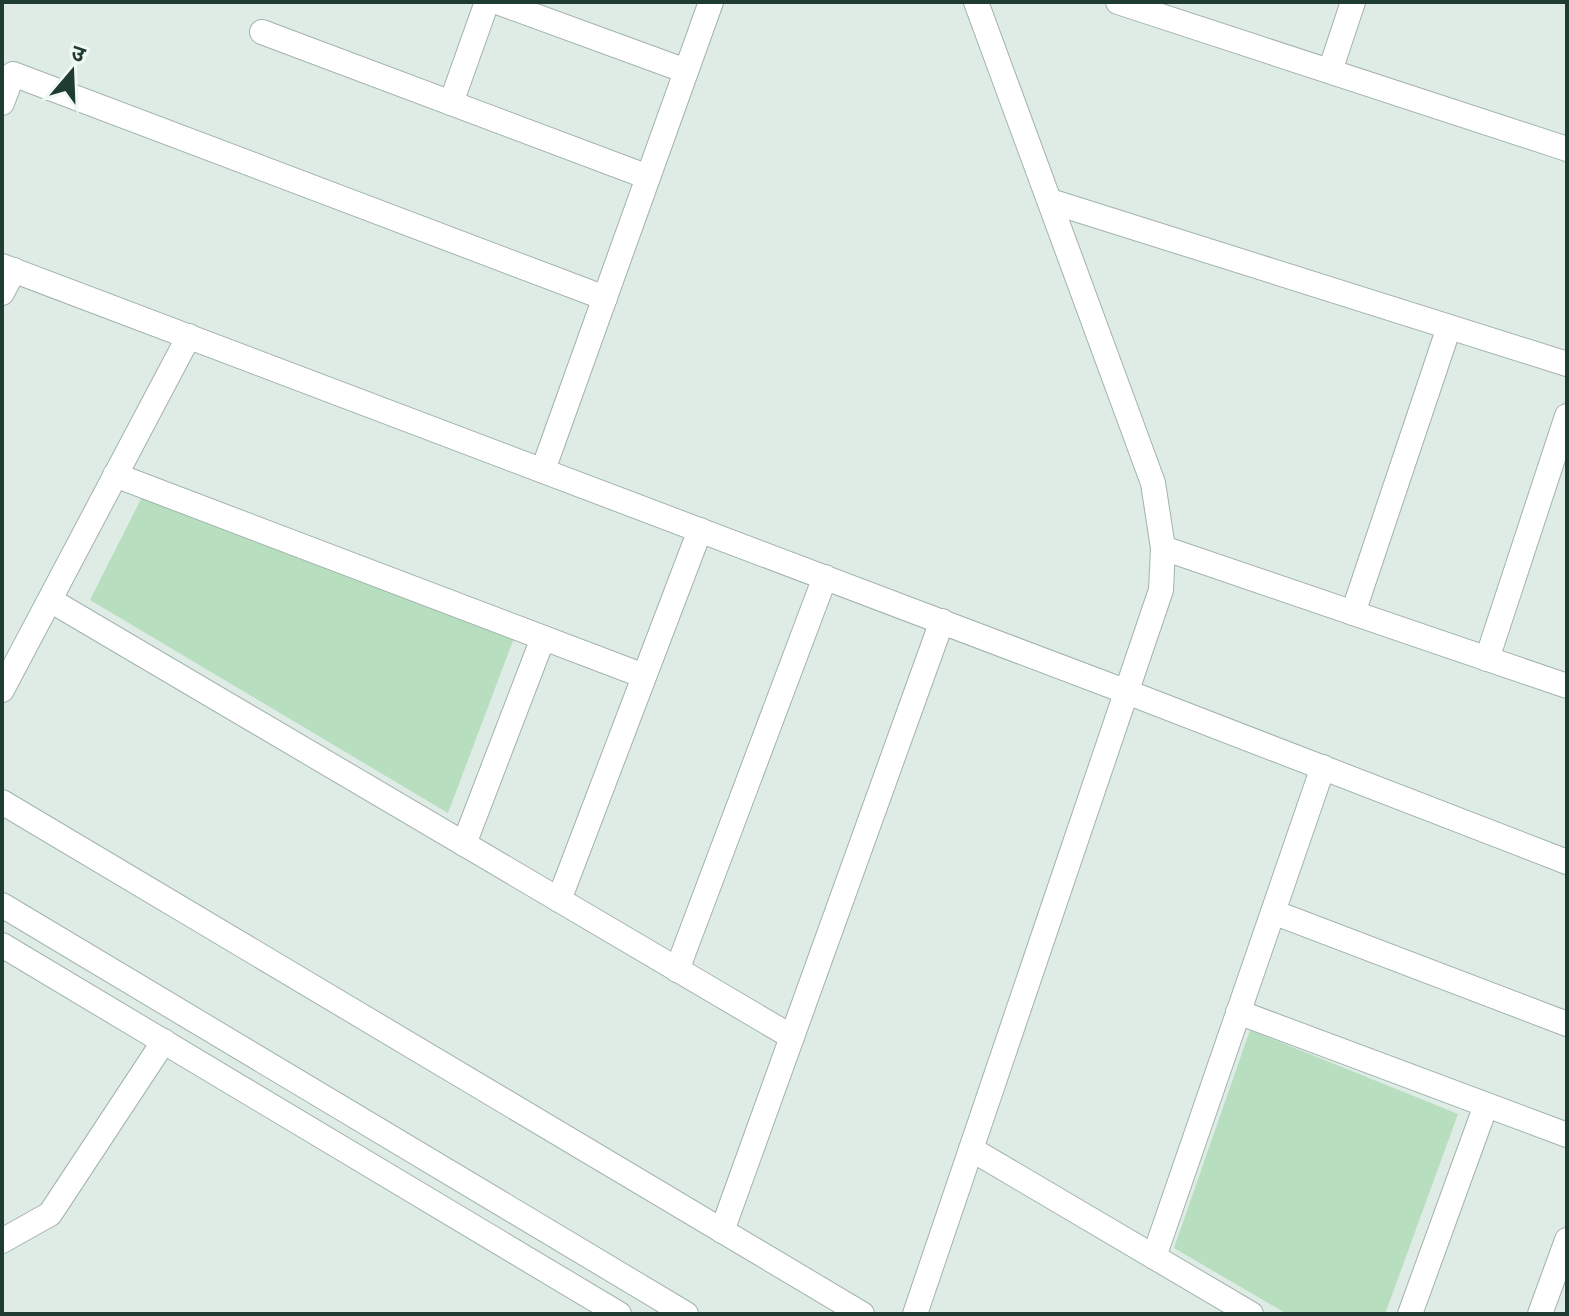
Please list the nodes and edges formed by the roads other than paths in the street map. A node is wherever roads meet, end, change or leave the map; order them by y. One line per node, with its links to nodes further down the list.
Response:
1 (487, 2): 12 (street)
2 (497, 2): 9 (street)
3 (711, 2): 9 (street)
4 (976, 2): 15 (street)
5 (1118, 2): 7 (street)
6 (1353, 2): 10 (street)
7 (1158, 8): 10 (street)
8 (262, 32): 12 (street)
9 (686, 71): 14 (street)
10 (1330, 71): 13 (street)
11 (2, 103): 18 (street)
12 (451, 103): 14 (street)
13 (1567, 149)
14 (648, 177): 18 (street)
15 (1050, 201): 19 (street); 26 (street)
16 (8, 268): 17 (street); 20 (street)
17 (2, 293)
18 (605, 298): 23 (street)
19 (1449, 327): 21 (street); 29 (street)
20 (189, 336): 23 (street); 24 (street)
21 (1567, 364)
22 (1567, 416): 32 (street)
23 (543, 470): 25 (street)
24 (115, 475): 28 (street); 31 (street)
25 (700, 530): 27 (street); 33 (street)
26 (1163, 548): 29 (street); 36 (street)
27 (825, 577): 30 (street); 45 (street)
28 (50, 600): 35 (street); 39 (street)
29 (1353, 613): 32 (street)
30 (942, 621): 36 (street); 48 (street)
31 (543, 638): 33 (street); 39 (street)
32 (1487, 659): 34 (street)
33 (644, 676): 41 (street)
34 (1567, 686)
35 (2, 690)
36 (1127, 692): 37 (street); 52 (street)
37 (1323, 767): 40 (street); 43 (street)
38 (2, 802): 53 (street)
39 (464, 844): 41 (street)
40 (1567, 862)
41 (559, 900): 45 (street)
42 (2, 905): 58 (street)
43 (1273, 912): 46 (street); 47 (street)
44 (2, 945): 49 (street)
45 (677, 970): 48 (street)
46 (1238, 1012): 50 (street); 56 (street)
47 (1567, 1024)
48 (792, 1037): 53 (street)
49 (164, 1041): 55 (street); 57 (street)
50 (1486, 1105): 51 (street); 62 (street)
51 (1567, 1135)
52 (971, 1149): 56 (street); 60 (street)
53 (722, 1231): 59 (street)
54 (1567, 1240): 63 (street)
55 (2, 1241)
56 (1154, 1257): 61 (street)
57 (619, 1314)
58 (686, 1314)
59 (862, 1314)
60 (915, 1314)
61 (1251, 1314)
62 (1410, 1314)
63 (1540, 1314)

